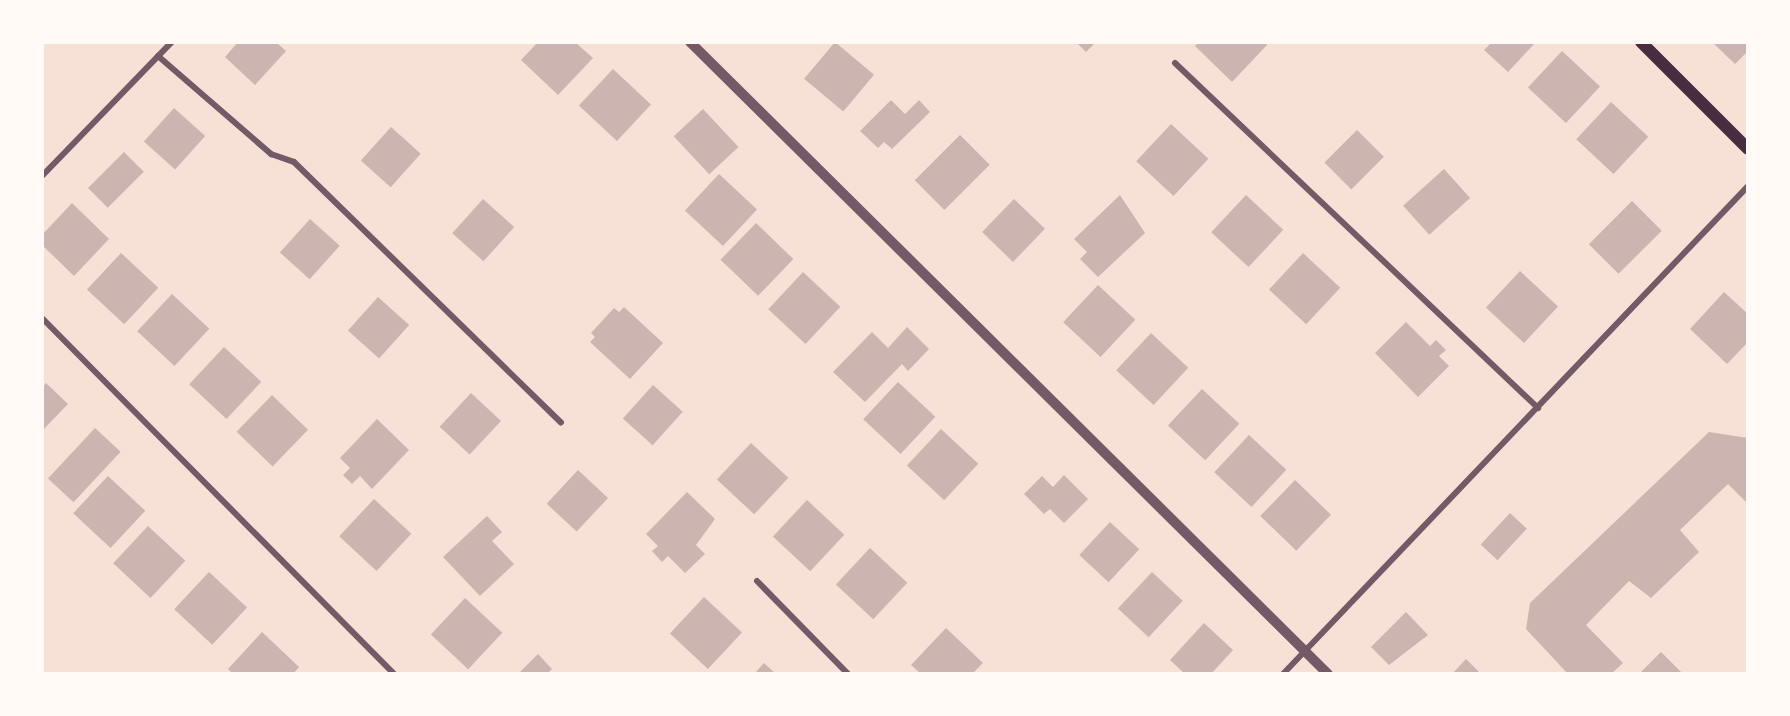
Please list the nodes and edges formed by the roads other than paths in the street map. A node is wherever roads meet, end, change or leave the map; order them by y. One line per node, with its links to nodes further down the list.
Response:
1 (172, 42): 4 (street)
2 (690, 42): 13 (street)
3 (1641, 42): 6 (main road)
4 (158, 57): 7 (street); 11 (street)
5 (1175, 63): 10 (street)
6 (1748, 149)
7 (42, 176)
8 (1748, 186): 10 (street)
9 (42, 318): 14 (street)
10 (1538, 408): 13 (street)
11 (561, 423)
12 (757, 581): 15 (street)
13 (1306, 652): 16 (street); 17 (street)
14 (394, 674)
15 (848, 674)
16 (1283, 674)
17 (1328, 674)

